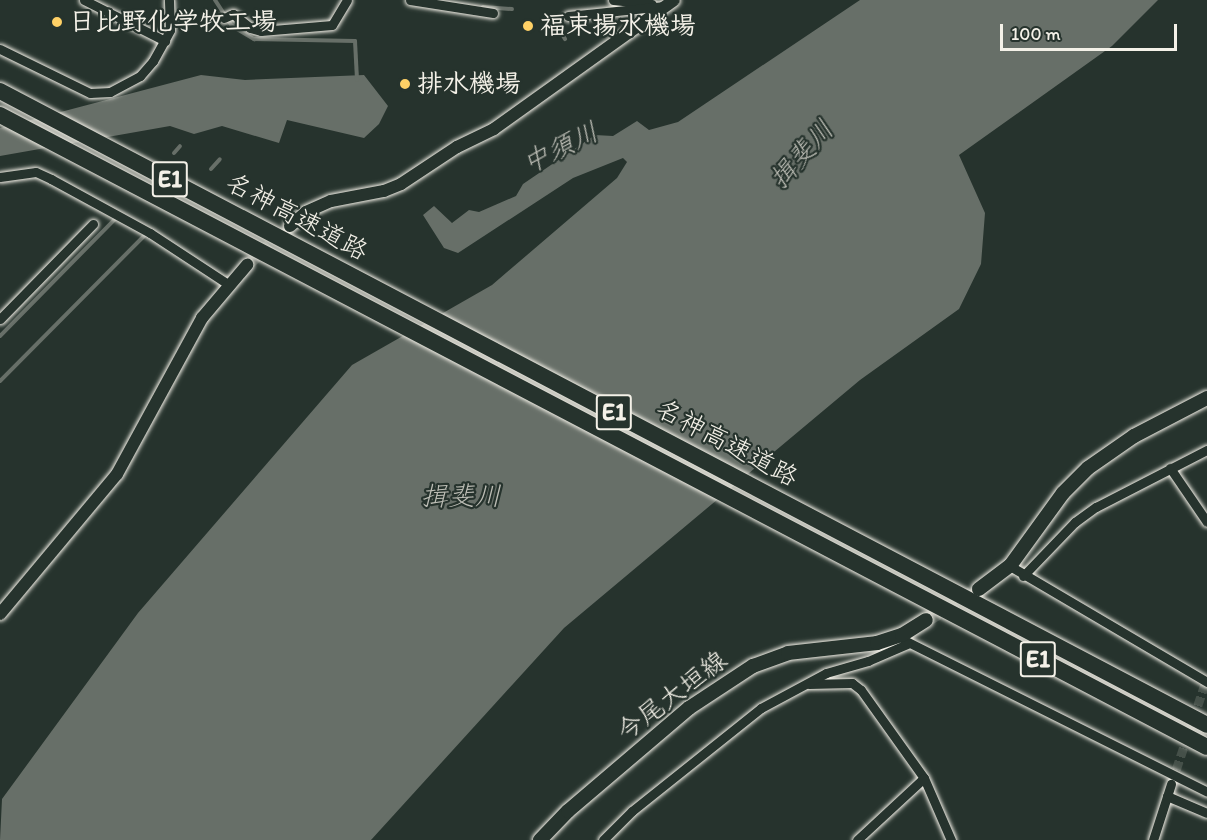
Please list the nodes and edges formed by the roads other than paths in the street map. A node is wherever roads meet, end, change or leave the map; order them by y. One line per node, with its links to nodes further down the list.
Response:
1 (84, 0): 10 (street)
2 (169, 0): 10 (street)
3 (348, 0): 9 (street)
4 (410, 0): 7 (street)
5 (613, 0): 6 (street)
6 (670, 3): 8 (street); 16 (street)
7 (493, 13)
8 (568, 16)
9 (224, 18)
10 (165, 41): 11 (street)
11 (0, 49)
12 (0, 91): 32 (highway, 名神高速道路 / E1)
13 (0, 115): 33 (highway, 名神高速道路 / E1)
14 (0, 177): 18 (street)
15 (93, 224): 19 (street)
16 (290, 226)
17 (248, 265): 18 (street)
18 (228, 284): 27 (street)
19 (0, 319)
20 (1207, 398): 24 (main road)
21 (1207, 450): 22 (street)
22 (1170, 468): 23 (street); 25 (street)
23 (1207, 522)
24 (1010, 566): 25 (street); 26 (main road)
25 (1023, 576): 30 (street)
26 (979, 589)
27 (0, 614)
28 (926, 620): 29 (main road, 今尾大垣線)
29 (904, 639): 31 (street); 36 (street); 39 (main road, 今尾大垣線)
30 (1207, 682)
31 (804, 684): 34 (street); 40 (street)
32 (1207, 725)
33 (1207, 747)
34 (924, 778): 41 (street); 42 (street)
35 (1171, 784): 37 (street)
36 (1207, 792)
37 (1167, 796): 38 (street); 43 (street)
38 (1207, 813)
39 (540, 840)
40 (603, 840)
41 (858, 840)
42 (951, 840)
43 (1153, 840)

